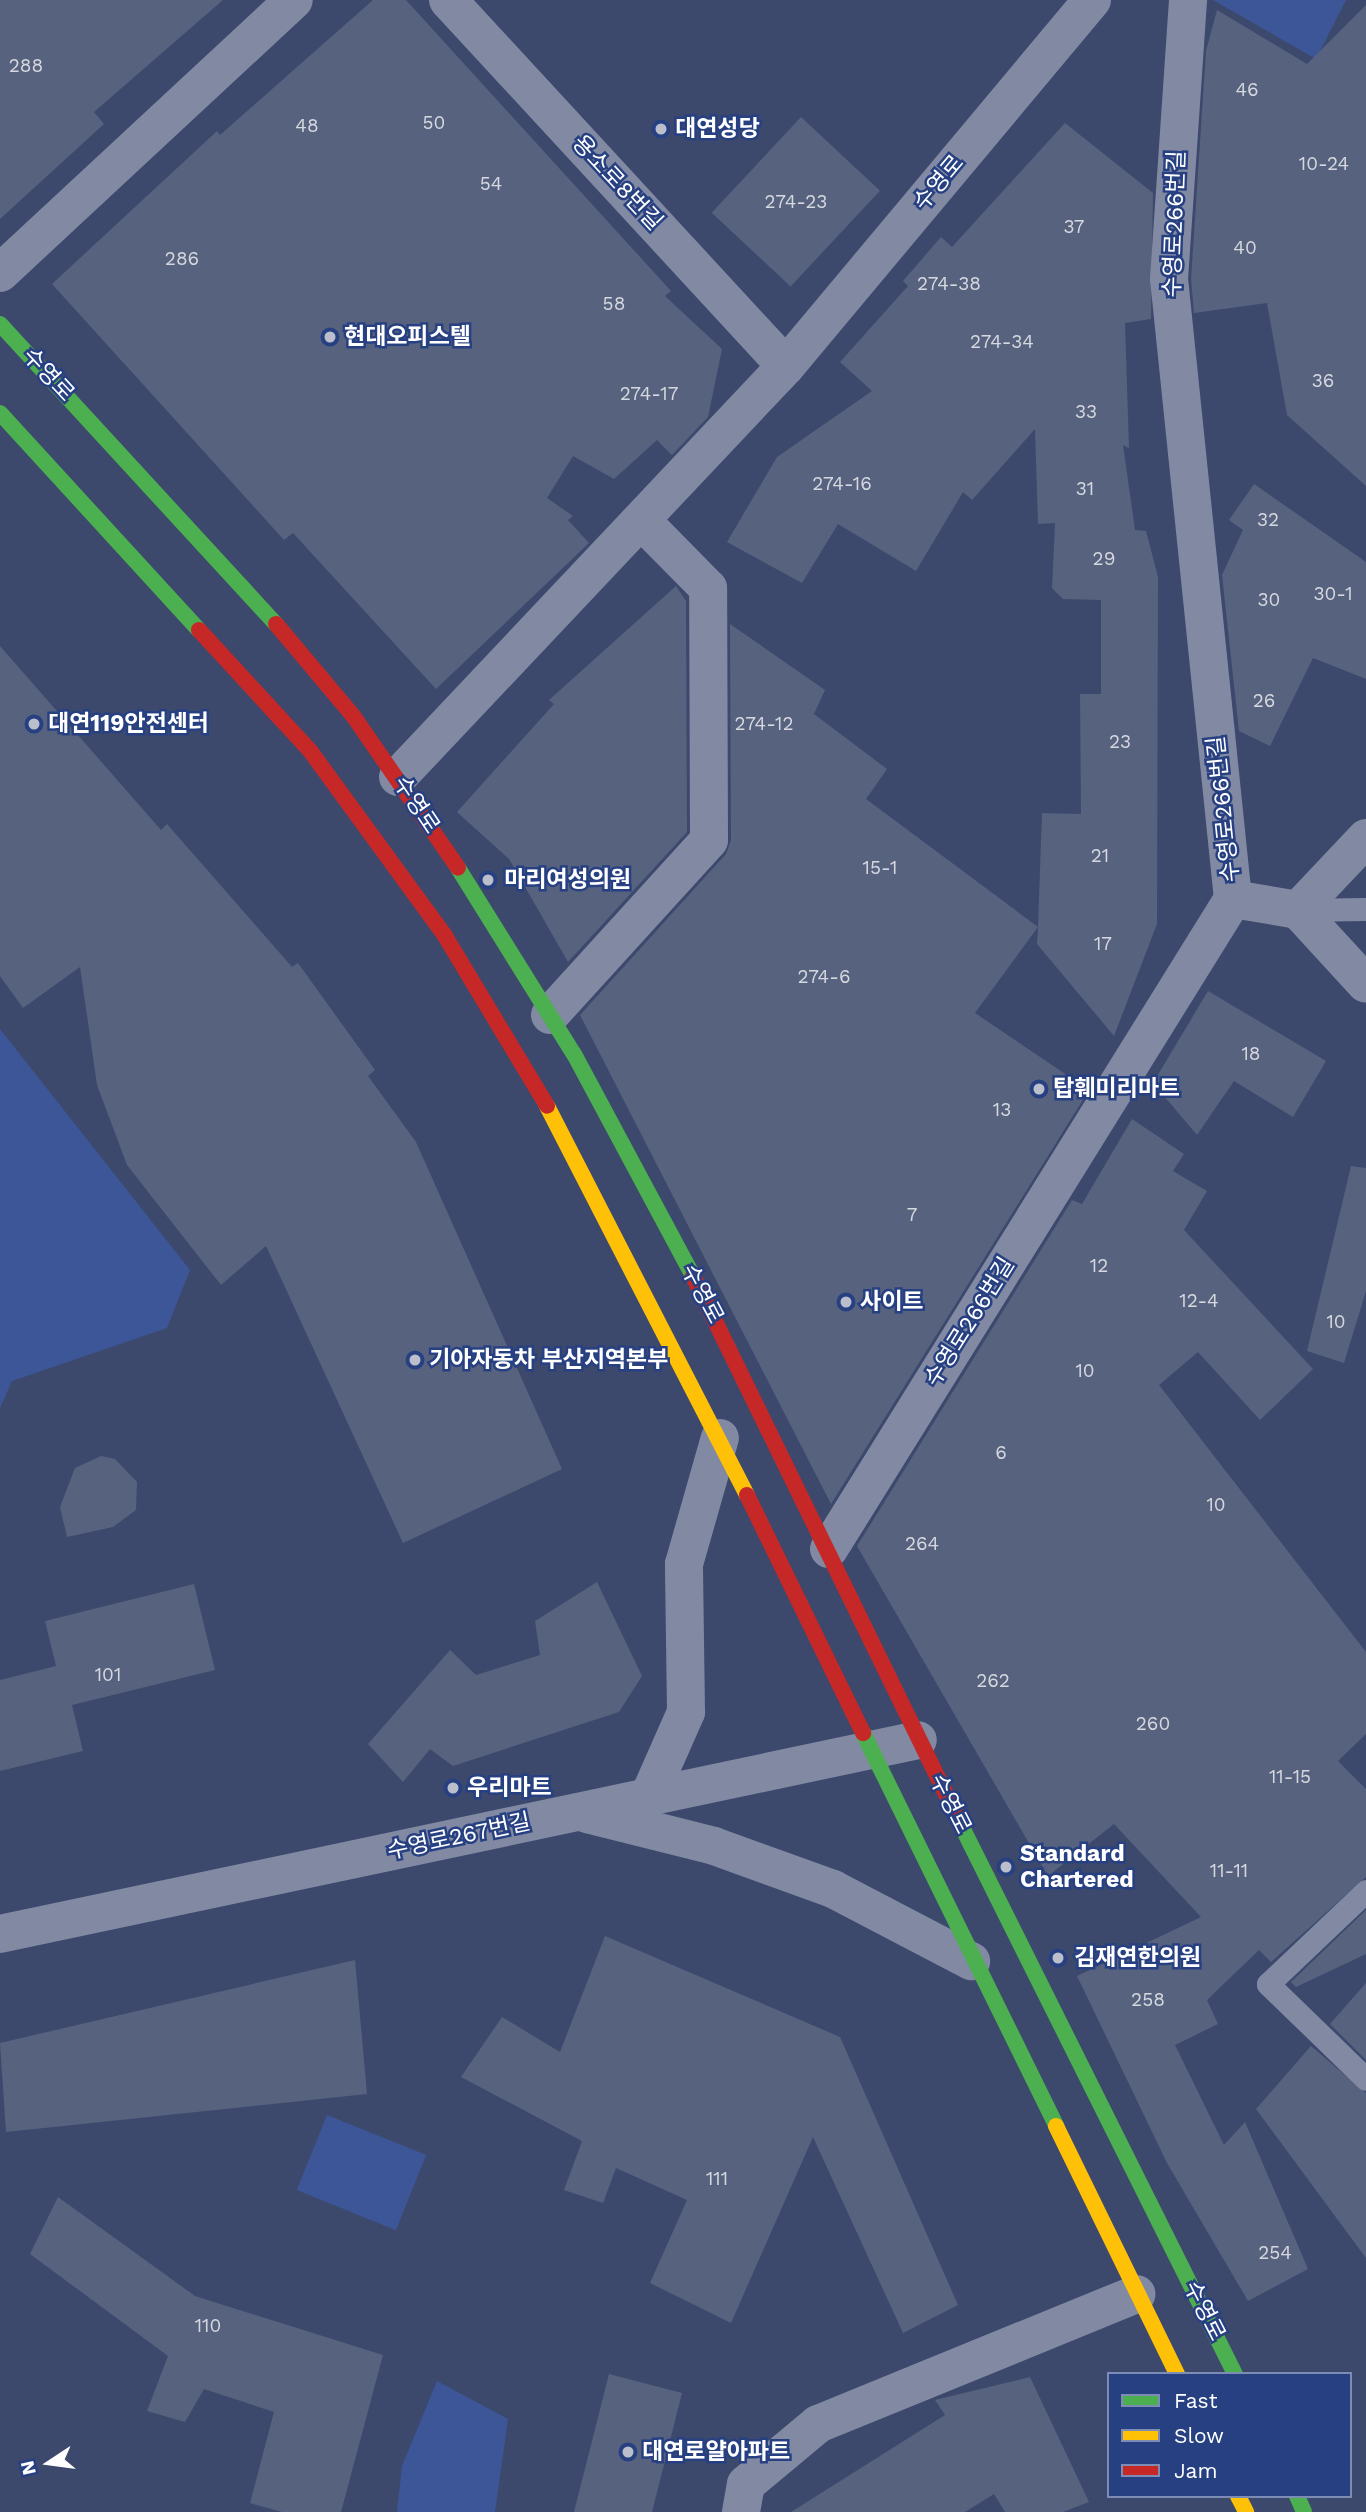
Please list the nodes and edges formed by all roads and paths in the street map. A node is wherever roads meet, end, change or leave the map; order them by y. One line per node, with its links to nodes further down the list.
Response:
1 (294, 0): 5 (street)
2 (448, 0): 7 (street, 용소로8번길)
3 (1092, 0): 7 (street, 수영로)
4 (1188, 0): 12 (street, 수영로266번길)
5 (0, 273)
6 (0, 324): 10 (main road, 수영로)
7 (786, 366): 9 (street, 수영로)
8 (0, 413): 17 (main road)
9 (641, 520): 10 (street, 수영로); 16 (street)
10 (398, 777): 16 (main road, 수영로)
11 (1366, 838): 14 (street)
12 (1233, 899): 14 (street); 18 (street, 수영로266번길)
13 (1366, 909): 14 (lane)
14 (1298, 910): 15 (street)
15 (1366, 984)
16 (550, 1015): 18 (main road, 수영로)
17 (720, 1438): 20 (main road); 21 (street)
18 (829, 1549): 19 (main road, 수영로)
19 (918, 1740): 20 (street, 수영로267번길); 29 (main road, 수영로)
20 (867, 1750): 21 (street, 수영로267번길); 25 (main road)
21 (649, 1796): 22 (street, 수영로267번길)
22 (578, 1811): 24 (street, 수영로267번길); 25 (street)
23 (1366, 1891): 26 (lane)
24 (0, 1934)
25 (971, 1961): 27 (main road)
26 (1366, 2079)
27 (1137, 2294): 28 (main road); 31 (street)
28 (1176, 2372)
29 (1234, 2372)
30 (1299, 2502): 32 (main road)
31 (741, 2512)
32 (1288, 2512)

